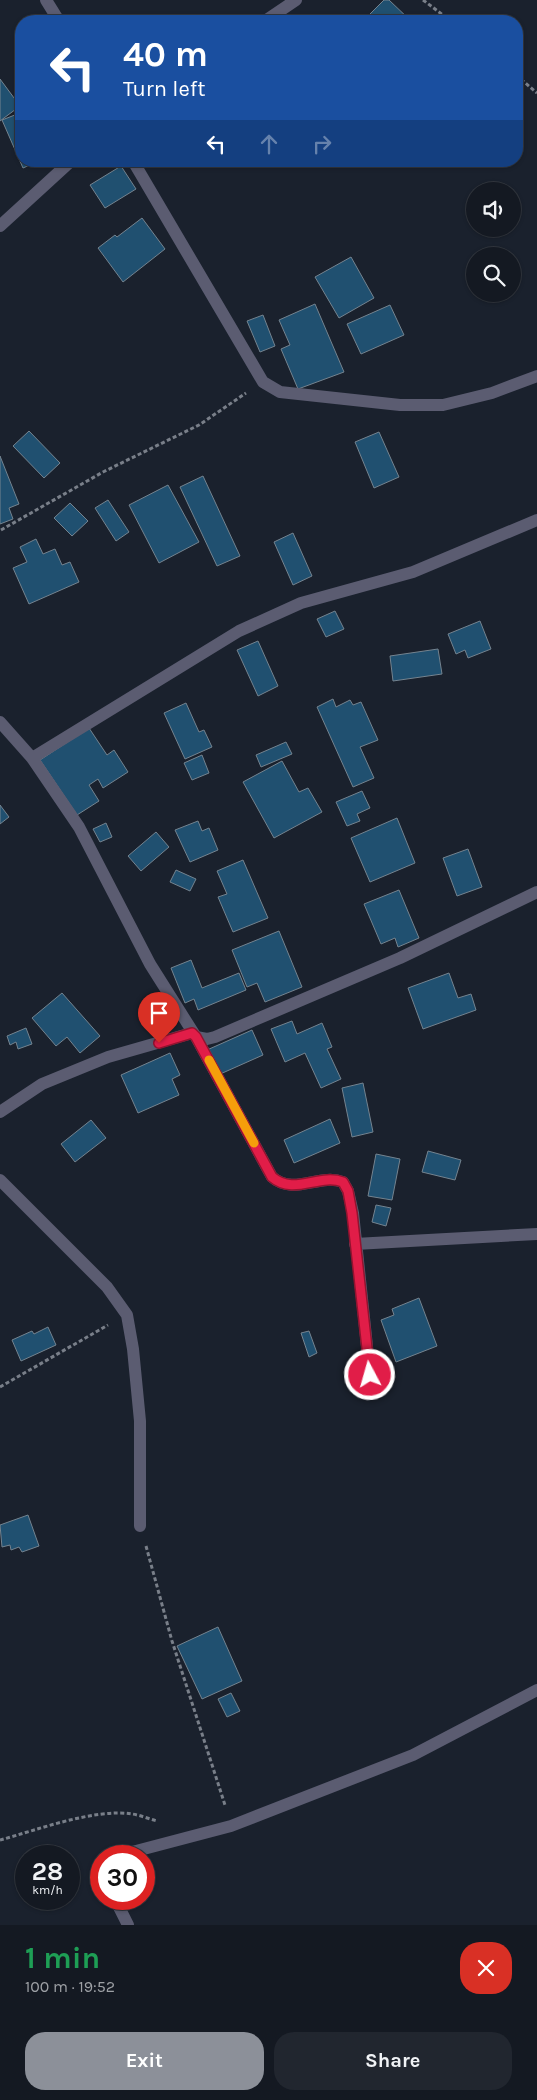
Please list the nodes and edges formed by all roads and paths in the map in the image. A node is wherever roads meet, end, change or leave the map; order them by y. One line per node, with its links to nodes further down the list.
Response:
1 (46, 0): 4 (street)
2 (296, 0): 5 (street)
3 (423, 0): 6 (path)
4 (55, 15)
5 (273, 15)
6 (443, 15)
7 (523, 81): 8 (path)
8 (537, 93)
9 (64, 167): 11 (street)
10 (137, 167): 13 (street)
11 (0, 226)
12 (537, 376): 13 (street)
13 (263, 382): 15 (path)
14 (537, 520): 17 (street)
15 (1, 530)
16 (0, 722): 17 (street)
17 (32, 758): 19 (street)
18 (537, 892): 19 (street)
19 (194, 1035): 20 (street); 23 (street)
20 (0, 1112)
21 (0, 1180): 24 (street)
22 (537, 1234): 23 (street)
23 (355, 1244): 25 (street)
24 (127, 1314): 26 (path); 27 (street)
25 (370, 1375)
26 (0, 1387)
27 (140, 1526): 29 (path)
28 (537, 1690): 29 (street)
29 (231, 1826): 30 (street)
30 (200, 1834): 31 (path); 32 (street)
31 (0, 1840)
32 (155, 1846)
33 (120, 1910): 34 (street)
34 (128, 1925)

